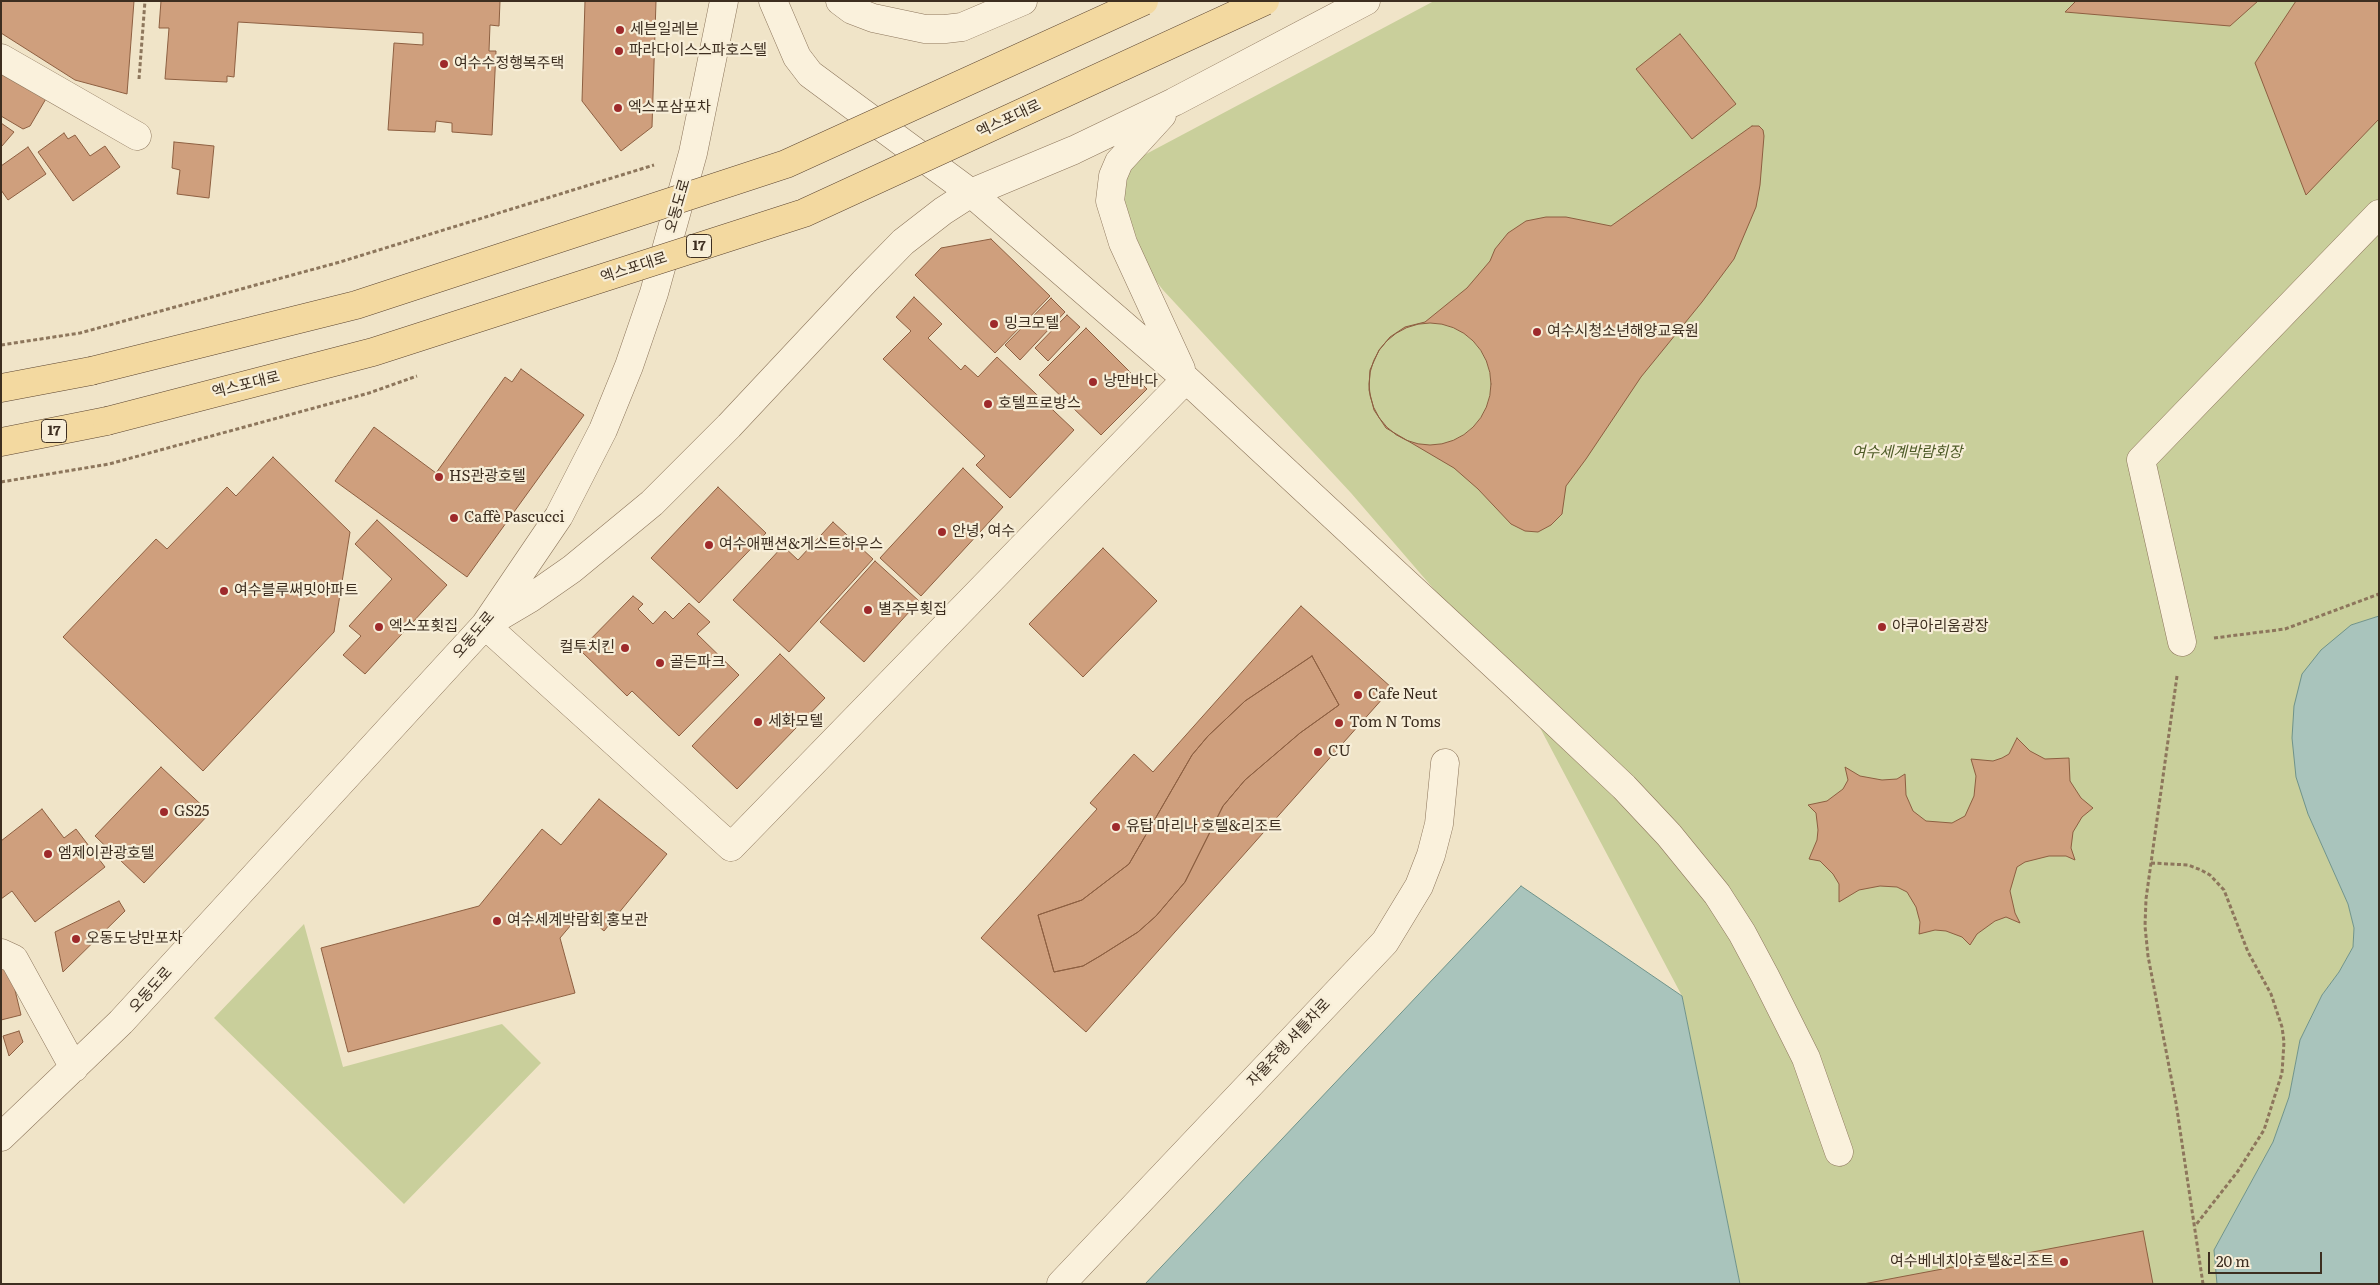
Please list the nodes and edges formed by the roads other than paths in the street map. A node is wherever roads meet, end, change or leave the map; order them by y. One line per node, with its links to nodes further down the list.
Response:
1 (724, 1): 16 (street, 오동도로)
2 (773, 1): 11 (street)
3 (840, 1): 4 (street)
4 (1024, 1)
5 (1144, 1): 14 (main road, bridge)
6 (1265, 1): 15 (main road, 엑스포대로 / 17, bridge)
7 (1366, 1): 9 (street)
8 (1, 58): 10 (street)
9 (1174, 102): 11 (street); 13 (street)
10 (138, 136)
11 (971, 193): 13 (street); 16 (street)
12 (2379, 214): 17 (street)
13 (1186, 379): 16 (street); 22 (street)
14 (1, 388)
15 (1, 442)
16 (485, 625): 20 (street, 오동도로)
17 (2182, 642)
18 (1445, 763): 23 (street, 자율주행 셔틀차로)
19 (1, 953): 20 (street)
20 (74, 1068): 21 (street, 오동도로)
21 (1, 1137)
22 (1839, 1152)
23 (1061, 1284)

